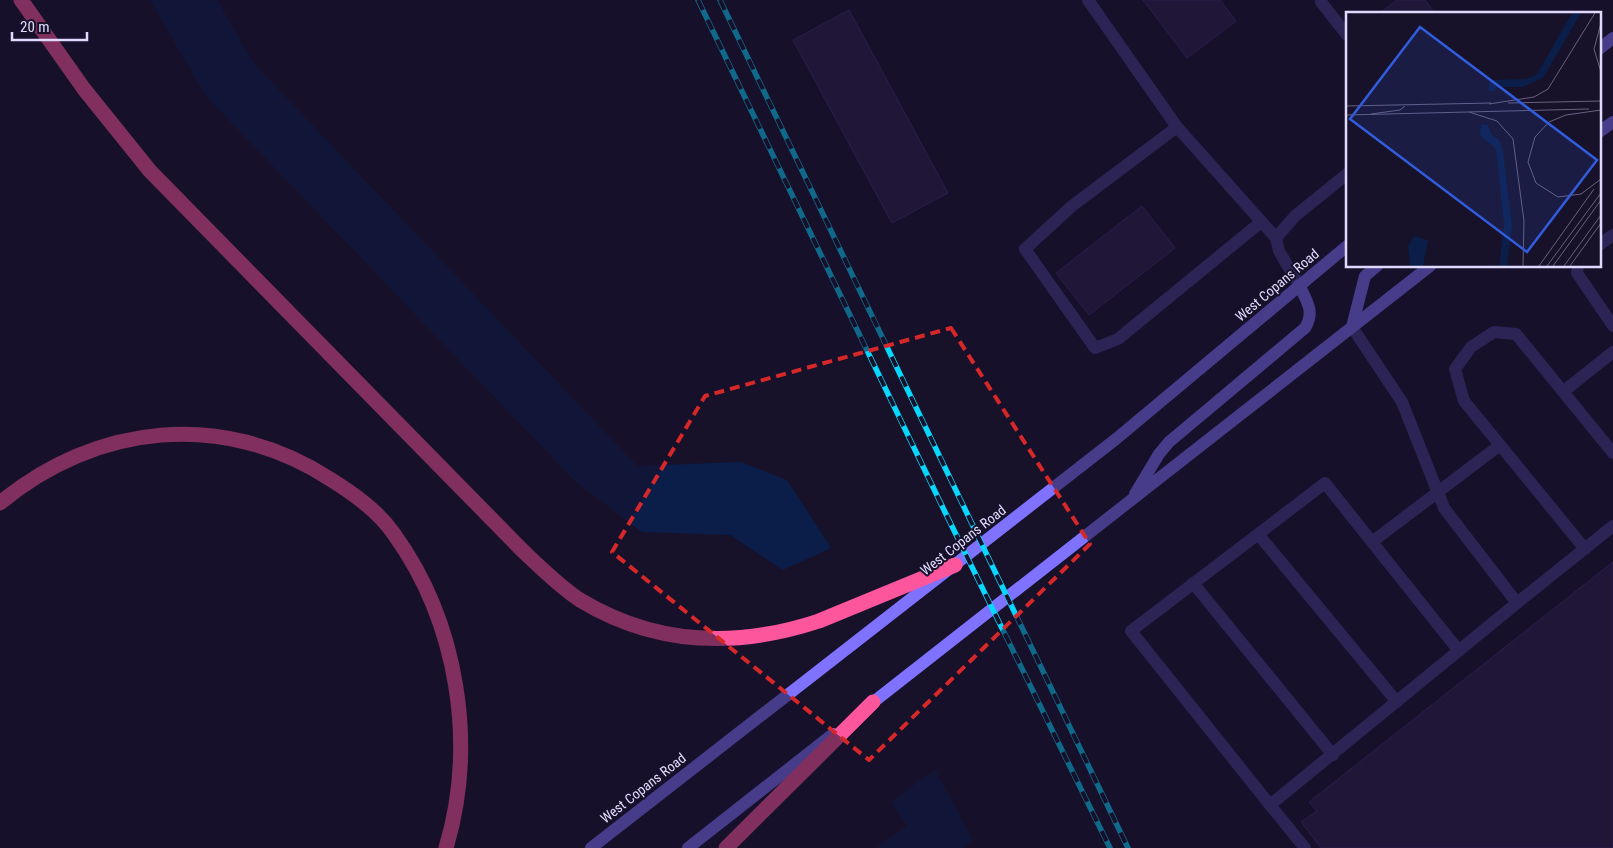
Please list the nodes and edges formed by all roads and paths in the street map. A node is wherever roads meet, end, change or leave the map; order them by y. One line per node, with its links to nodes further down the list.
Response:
1 (21, 0): 33 (highway)
2 (1088, 0): 8 (lane)
3 (1321, 2): 4 (lane)
4 (1346, 34)
5 (1613, 38): 6 (main road)
6 (1600, 48)
7 (1613, 122): 9 (main road)
8 (1177, 127): 11 (lane); 11 (lane)
9 (1600, 131)
10 (1346, 175): 13 (lane)
11 (1261, 222): 13 (lane)
12 (1613, 235): 14 (lane)
13 (1276, 238): 19 (lane)
14 (1600, 244)
15 (1346, 247): 19 (main road, West Copans Road)
16 (1375, 268): 21 (main road)
17 (1427, 268): 21 (main road)
18 (1578, 268): 20 (lane)
19 (1299, 285): 27 (main road); 33 (main road, West Copans Road)
20 (1613, 326)
21 (1352, 327): 26 (lane); 27 (main road)
22 (1613, 352): 23 (lane)
23 (1564, 391): 24 (lane); 25 (lane)
24 (1500, 445): 26 (lane); 32 (lane)
25 (1613, 453)
26 (1438, 492): 31 (lane); 35 (lane)
27 (1132, 501): 37 (main road)
28 (0, 502): 41 (highway)
29 (1613, 526): 32 (lane)
30 (1258, 534): 31 (lane); 34 (lane); 38 (lane)
31 (1372, 542): 36 (lane)
32 (1585, 549): 35 (lane)
33 (955, 565): 42 (main road, West Copans Road)
34 (1193, 583): 39 (lane); 40 (lane)
35 (1517, 603): 36 (lane)
36 (1459, 651): 38 (lane)
37 (873, 702): 43 (main road); 44 (highway)
38 (1397, 702): 39 (lane)
39 (1333, 755): 40 (lane)
40 (1270, 805): 45 (lane)
41 (446, 848)
42 (591, 848)
43 (688, 848)
44 (726, 848)
45 (1305, 848)

